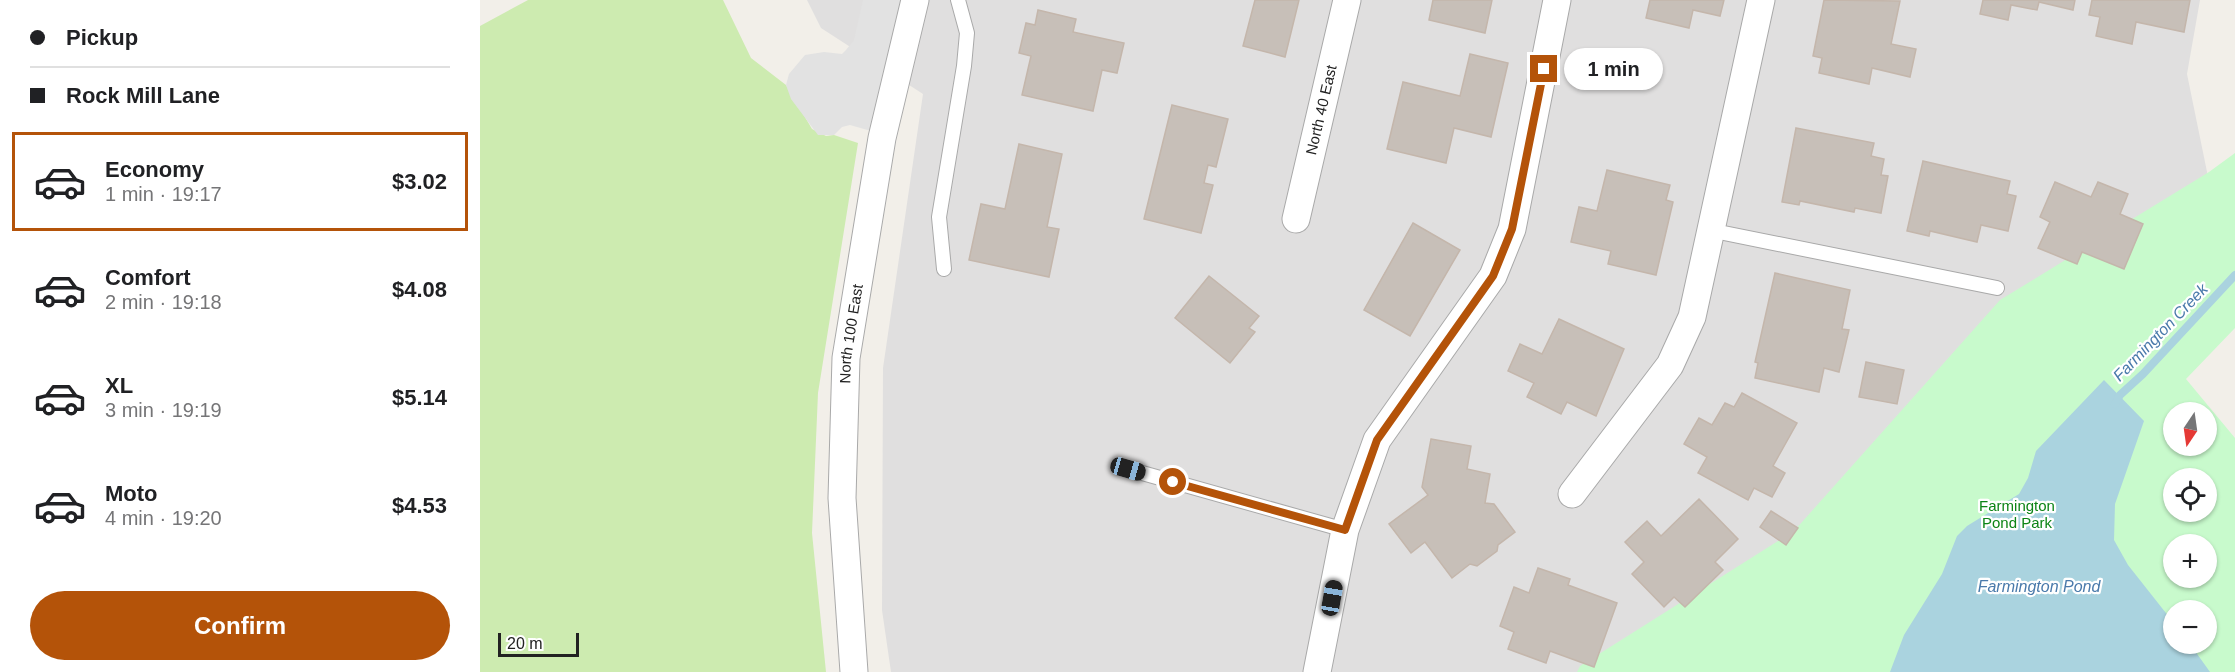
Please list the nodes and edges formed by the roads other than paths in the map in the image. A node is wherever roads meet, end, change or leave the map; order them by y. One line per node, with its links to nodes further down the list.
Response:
1 (915, 0): 13 (street, North 100 East)
2 (957, 0): 8 (lane)
3 (1347, 0): 6 (street, North 40 East)
4 (1557, 0): 12 (street)
5 (1761, 0): 7 (street)
6 (1296, 219)
7 (1709, 230): 9 (lane); 11 (street)
8 (944, 268)
9 (1997, 288)
10 (1128, 469): 12 (lane)
11 (1572, 494)
12 (1345, 530): 14 (street)
13 (854, 672)
14 (1317, 672)

